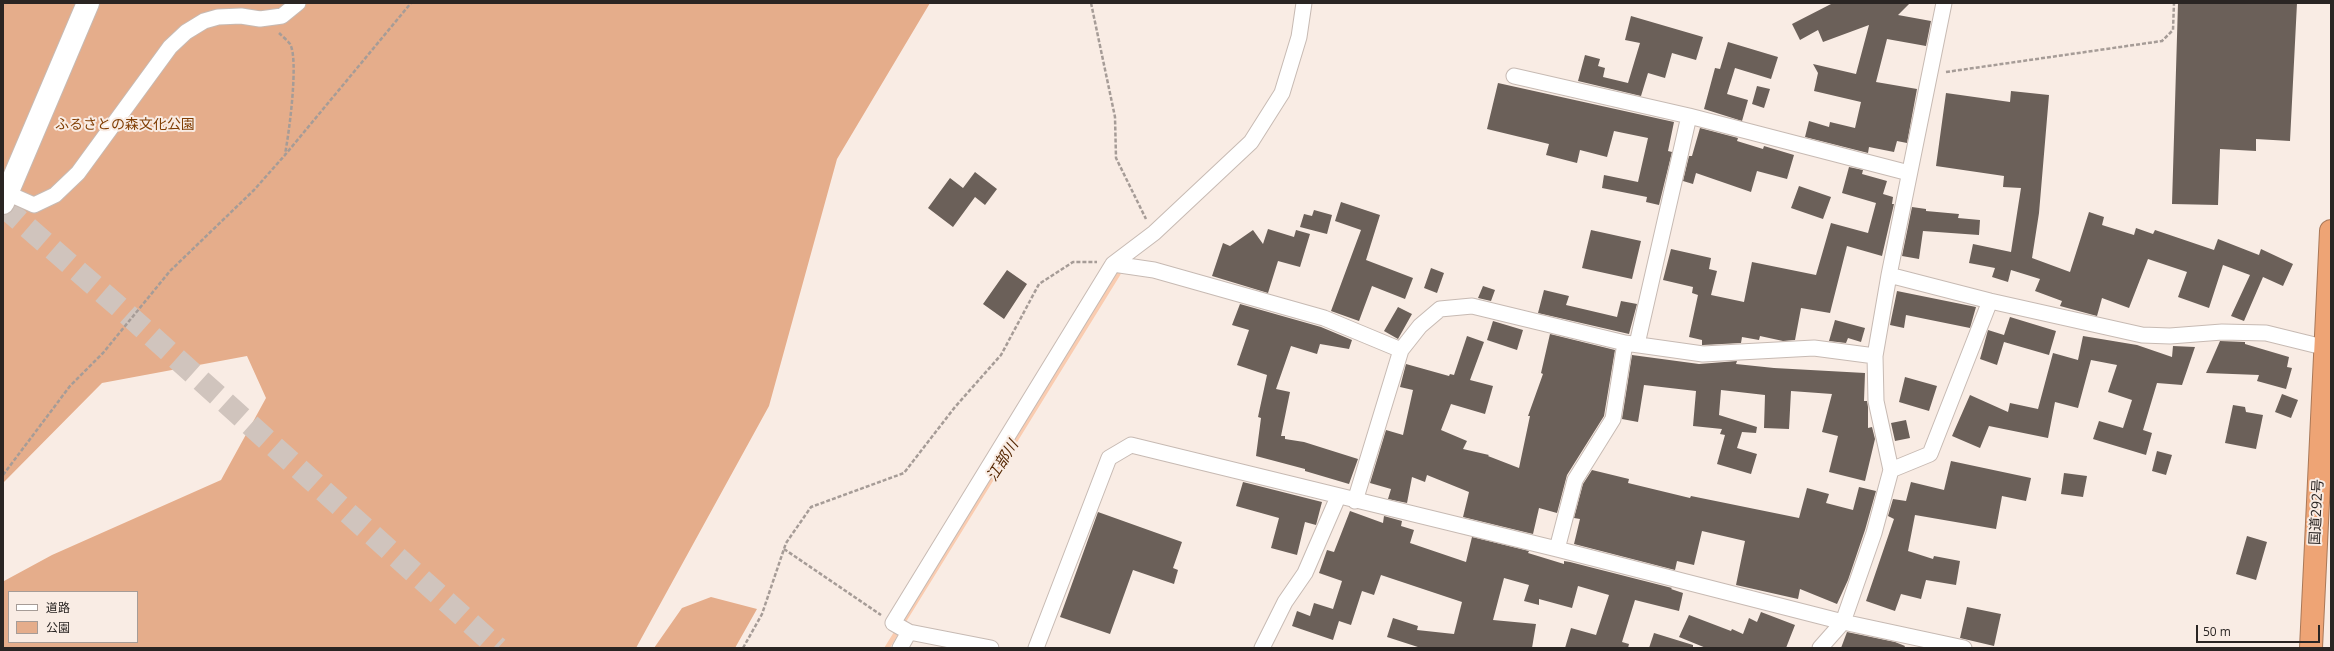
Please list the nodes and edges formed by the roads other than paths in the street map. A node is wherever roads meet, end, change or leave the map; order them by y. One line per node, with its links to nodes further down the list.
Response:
1 (88, 3): 8 (street)
2 (298, 3): 8 (street)
3 (1304, 3): 10 (street)
4 (1944, 3): 7 (street)
5 (1514, 76): 6 (street)
6 (1689, 116): 7 (street); 13 (street)
7 (1909, 174): 11 (street)
8 (5, 198)
9 (2331, 231): 14 (highway, 国道292号)
10 (1114, 263): 15 (street); 22 (street)
11 (1888, 275): 12 (street); 16 (street)
12 (1990, 301): 14 (street); 17 (street)
13 (1631, 344): 15 (street); 16 (street); 20 (street)
14 (2328, 348): 29 (highway, 国道292号)
15 (1401, 350): 19 (street)
16 (1875, 356): 17 (street)
17 (1891, 470): 21 (street)
18 (1338, 497): 19 (street); 25 (street); 26 (street)
19 (1355, 501): 20 (street)
20 (1557, 549): 21 (street)
21 (1843, 622): 27 (street); 28 (street)
22 (909, 632): 23 (street); 24 (street)
23 (900, 648)
24 (991, 648)
25 (1036, 648)
26 (1262, 648)
27 (1820, 648)
28 (1964, 648)
29 (2311, 648)

